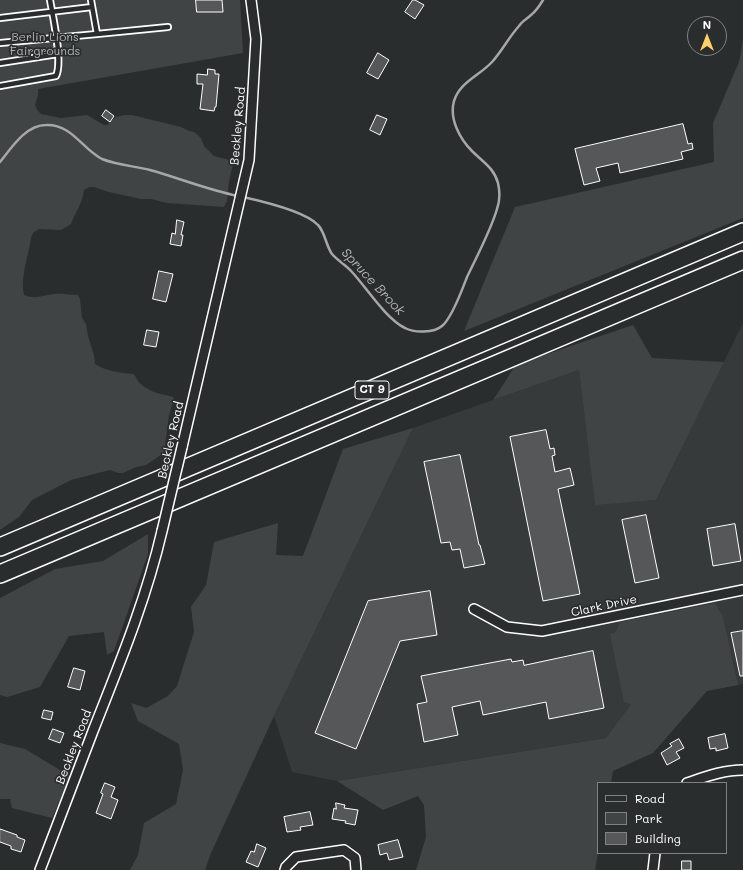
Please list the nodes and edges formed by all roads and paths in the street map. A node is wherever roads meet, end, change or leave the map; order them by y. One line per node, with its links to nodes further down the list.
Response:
1 (50, 0): 5 (lane)
2 (91, 0): 4 (lane)
3 (251, 0): 23 (street, Beckley Road, bridge)
4 (92, 7): 5 (lane); 8 (lane)
5 (52, 12): 6 (lane); 9 (lane)
6 (0, 18)
7 (168, 27): 8 (lane)
8 (97, 34): 9 (lane)
9 (56, 37): 10 (lane); 11 (lane)
10 (0, 43)
11 (58, 54): 12 (lane); 13 (lane)
12 (0, 63)
13 (0, 86)
14 (743, 232): 16 (highway, CT 9)
15 (743, 260): 17 (highway, CT 9)
16 (0, 547)
17 (0, 574)
18 (743, 590): 19 (street, Clark Drive)
19 (474, 609)
20 (743, 770): 21 (street)
21 (690, 782)
22 (654, 854): 26 (street)
23 (40, 870)
24 (285, 870): 25 (street)
25 (356, 870)
26 (653, 870)

